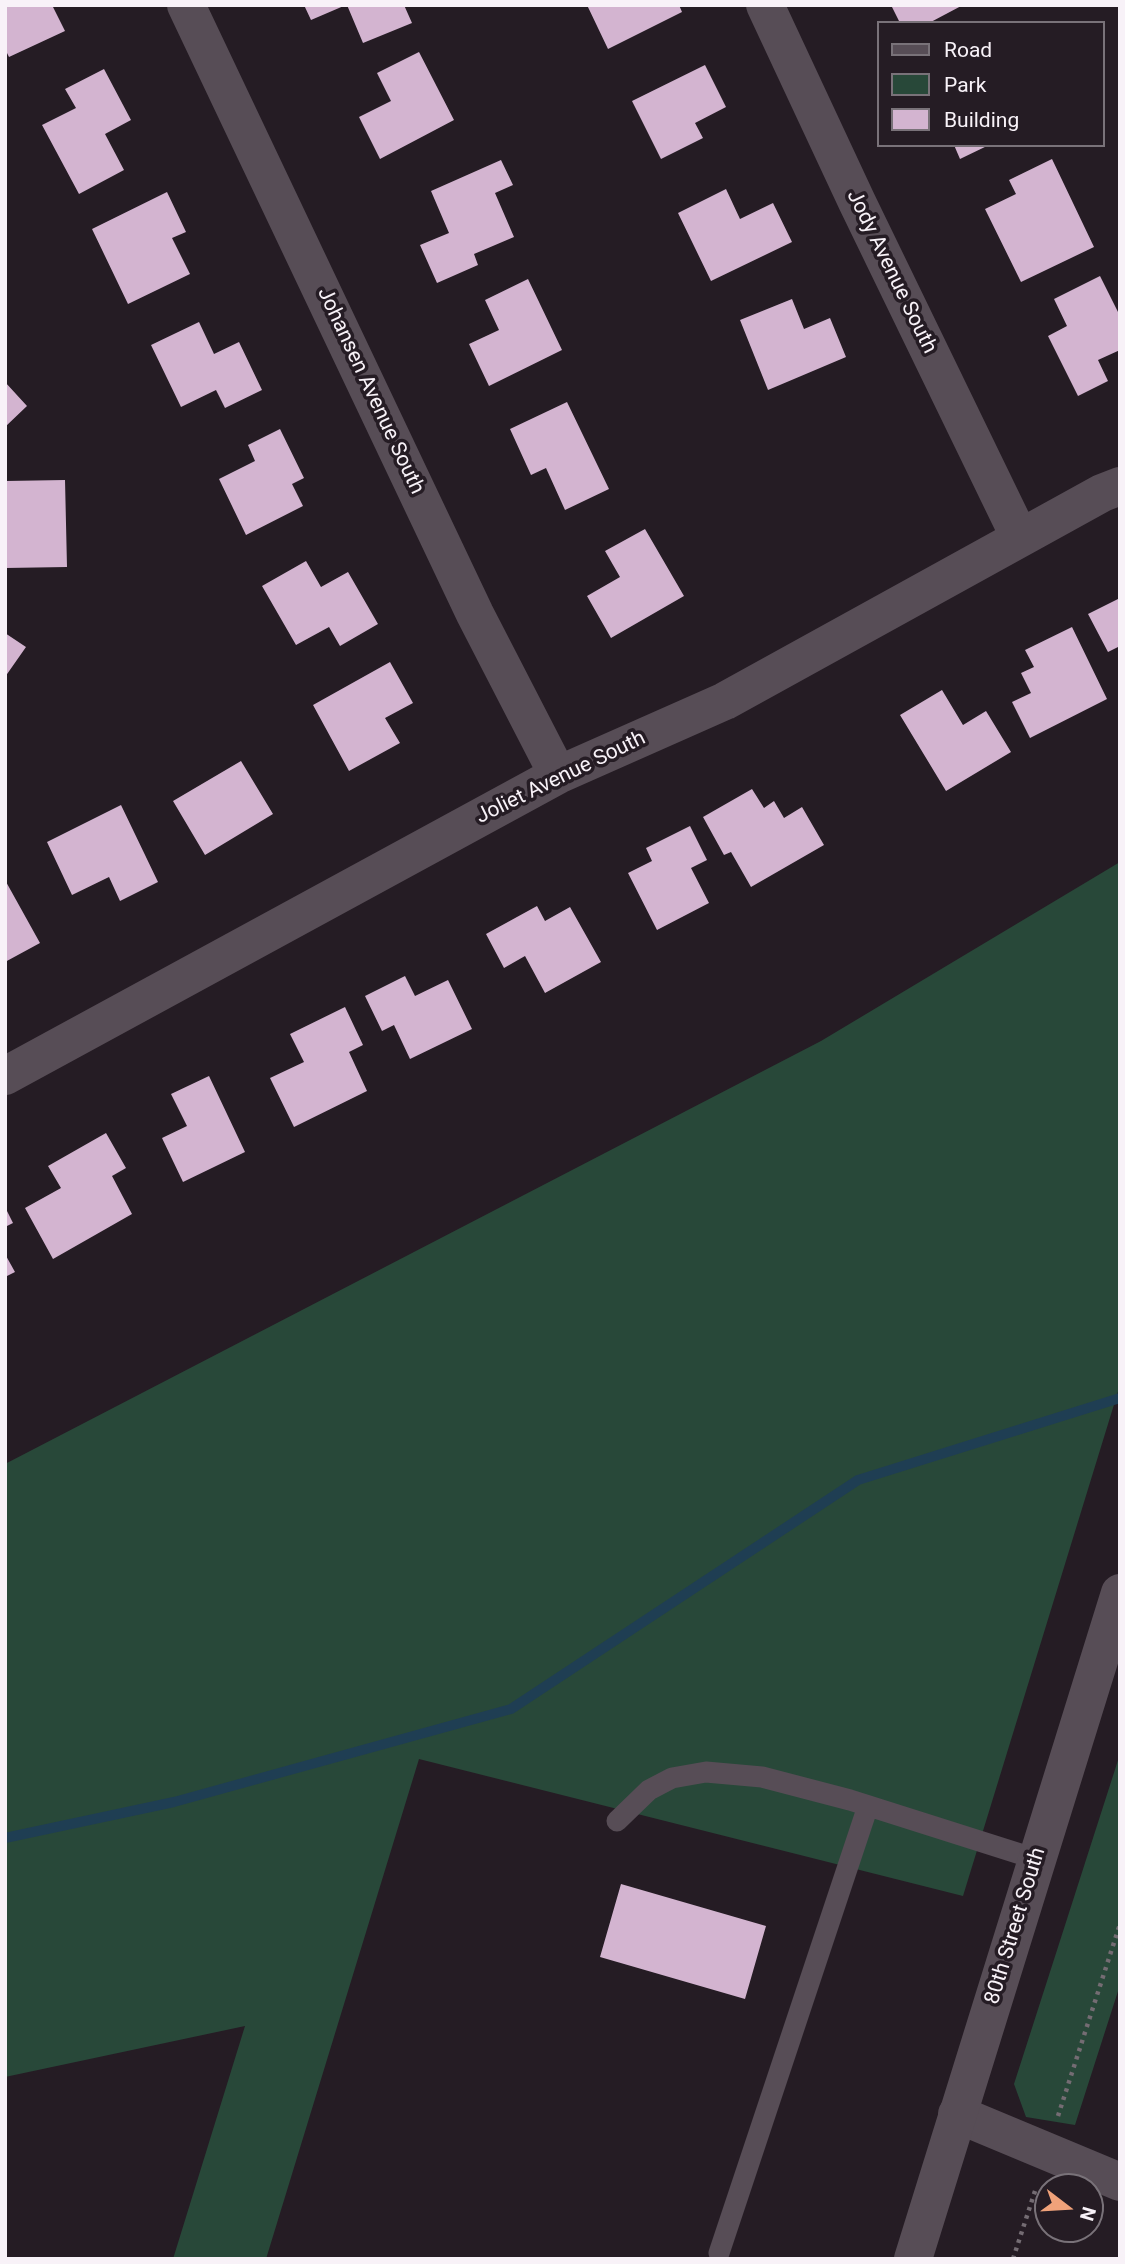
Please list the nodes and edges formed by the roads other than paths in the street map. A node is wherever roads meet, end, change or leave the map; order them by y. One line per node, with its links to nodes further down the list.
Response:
1 (186, 5): 5 (street, Johansen Avenue South)
2 (765, 5): 4 (street, Jody Avenue South)
3 (1120, 486): 4 (street, Joliet Avenue South)
4 (1020, 538): 5 (street, Joliet Avenue South)
5 (558, 775): 6 (street, Joliet Avenue South)
6 (5, 1076)
7 (1120, 1592): 10 (street, 80th Street South)
8 (868, 1806): 9 (lane); 10 (lane); 13 (lane)
9 (617, 1821)
10 (1036, 1859): 11 (street, 80th Street South)
11 (957, 2115): 12 (street); 14 (street, 80th Street South)
12 (1120, 2182)
13 (719, 2253)
14 (913, 2259)

